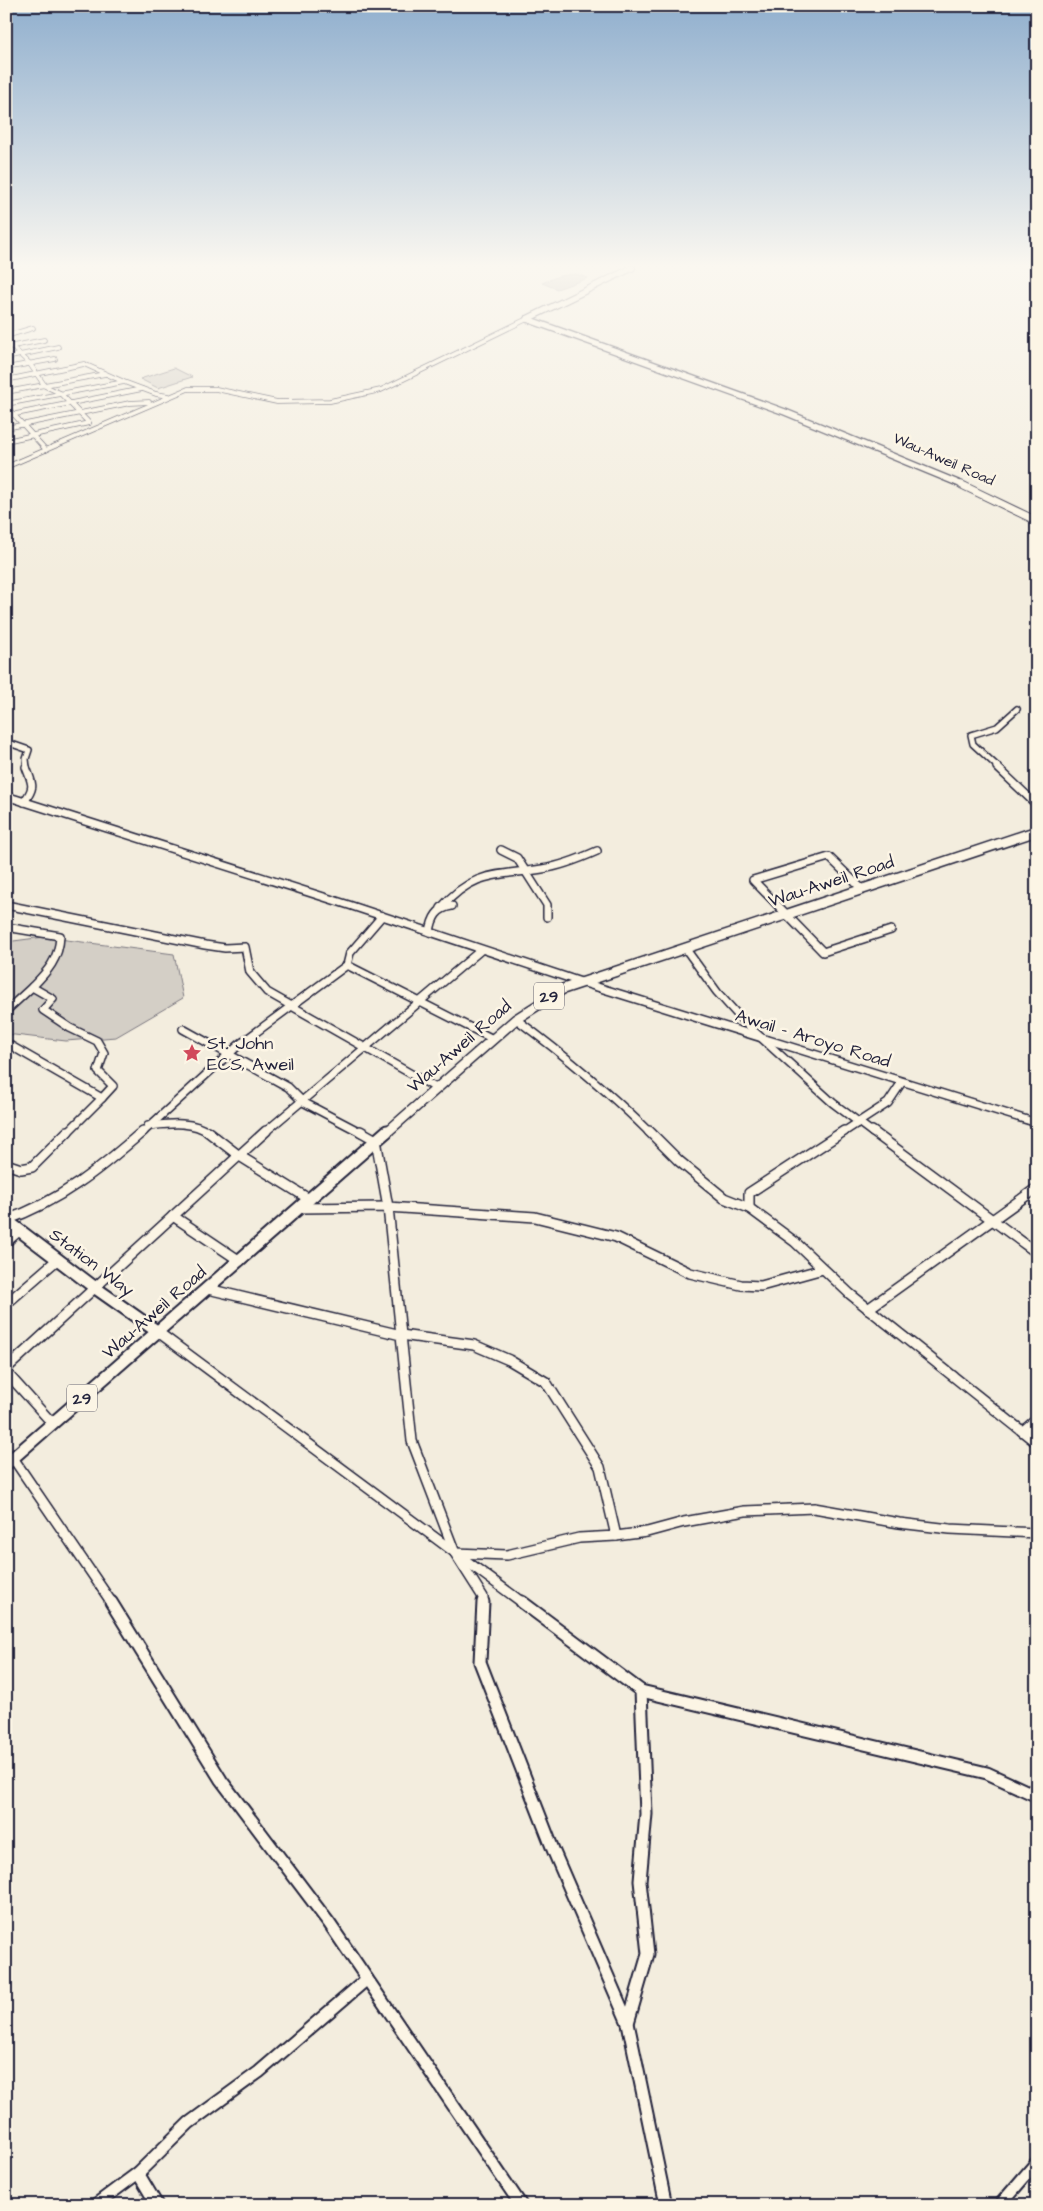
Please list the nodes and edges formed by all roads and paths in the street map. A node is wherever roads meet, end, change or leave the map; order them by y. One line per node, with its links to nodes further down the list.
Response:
1 (34, 371): 6 (street)
2 (50, 371): 6 (street)
3 (100, 371): 7 (street)
4 (420, 371): 14 (street)
5 (674, 371): 27 (main road, Wau-Aweil Road)
6 (36, 374): 8 (street); 10 (street)
7 (106, 374): 9 (street); 10 (street)
8 (6, 380)
9 (124, 382): 11 (street); 13 (street)
10 (45, 386): 12 (street); 13 (street)
11 (142, 389): 14 (street); 15 (street)
12 (6, 392)
13 (60, 393): 15 (street); 17 (street)
14 (168, 396): 16 (street)
15 (70, 403): 18 (street); 19 (street)
16 (153, 403): 18 (street); 25 (street)
17 (6, 405): 19 (street)
18 (80, 413): 21 (street); 23 (street)
19 (14, 414): 20 (street); 21 (street)
20 (6, 416)
21 (24, 424): 22 (street); 23 (street)
22 (6, 428)
23 (34, 435): 24 (street); 25 (street)
24 (6, 441)
25 (46, 450): 26 (street)
26 (6, 467)
27 (1037, 520)
28 (1017, 709): 32 (street)
29 (6, 742): 31 (street)
30 (6, 796): 31 (street, Awail - Aroyo Road)
31 (24, 802): 42 (street, Awail - Aroyo Road)
32 (1037, 805)
33 (1037, 831): 37 (main road, Wau-Aweil Road / 29)
34 (502, 850): 36 (street)
35 (597, 851): 36 (street)
36 (525, 871): 40 (street); 43 (street)
37 (862, 889): 41 (main road, Wau-Aweil Road / 29); 41 (street)
38 (6, 905): 53 (street)
39 (452, 906): 40 (street)
40 (441, 908): 46 (street)
41 (786, 914): 45 (street); 47 (main road, Wau-Aweil Road / 29)
42 (382, 916): 46 (street, Awail - Aroyo Road); 49 (street)
43 (547, 917)
44 (6, 926): 51 (street)
45 (891, 930)
46 (430, 932): 48 (street, Awail - Aroyo Road)
47 (684, 948): 50 (main road, Wau-Aweil Road / 29); 57 (street)
48 (481, 950): 50 (street, Awail - Aroyo Road); 52 (street)
49 (347, 965): 52 (street); 53 (street)
50 (581, 982): 55 (main road, Wau-Aweil Road / 29); 57 (street, Awail - Aroyo Road)
51 (32, 987): 54 (street); 64 (street)
52 (421, 1002): 58 (street); 60 (street)
53 (291, 1007): 60 (street); 61 (street)
54 (6, 1011)
55 (516, 1019): 58 (main road, Wau-Aweil Road / 29); 76 (street)
56 (184, 1029): 61 (street)
57 (760, 1036): 62 (street, Awail - Aroyo Road); 66 (street)
58 (493, 1039): 63 (main road, Wau-Aweil Road / 29)
59 (6, 1043): 64 (street)
60 (366, 1047): 63 (street); 65 (street)
61 (228, 1054): 65 (street); 68 (street)
62 (902, 1082): 66 (street); 67 (street, Awail - Aroyo Road)
63 (436, 1088): 69 (main road, Wau-Aweil Road / 29)
64 (102, 1098): 71 (street)
65 (303, 1102): 69 (street); 70 (street)
66 (859, 1122): 76 (street); 79 (street)
67 (1037, 1123)
68 (148, 1126): 70 (street); 78 (street)
69 (376, 1140): 73 (main road, Wau-Aweil Road / 29); 74 (street)
70 (238, 1155): 73 (street); 77 (street)
71 (6, 1164)
72 (1037, 1188): 79 (street)
73 (309, 1199): 75 (main road, Wau-Aweil Road / 29)
74 (388, 1207): 75 (street); 85 (street); 91 (street)
75 (299, 1208): 84 (main road, Wau-Aweil Road / 29)
76 (748, 1208): 85 (street)
77 (173, 1216): 84 (street); 86 (street)
78 (6, 1220): 80 (main road, Station Way)
79 (993, 1221): 82 (street); 89 (street)
80 (20, 1230): 81 (street); 83 (main road, Station Way)
81 (6, 1242)
82 (1037, 1253)
83 (58, 1259): 86 (main road, Station Way); 88 (street)
84 (240, 1261): 87 (main road, Wau-Aweil Road / 29)
85 (823, 1269): 89 (street)
86 (94, 1287): 90 (main road, Station Way); 92 (street)
87 (208, 1289): 90 (main road, Wau-Aweil Road / 29); 91 (street)
88 (6, 1304)
89 (868, 1309): 95 (street)
90 (158, 1332): 94 (main road, Wau-Aweil Road / 29); 100 (street)
91 (401, 1335): 99 (street); 100 (street)
92 (6, 1370): 94 (street)
93 (1037, 1419): 95 (street)
94 (53, 1424): 97 (main road, Wau-Aweil Road / 29)
95 (1022, 1431): 96 (street)
96 (1037, 1442)
97 (10, 1461): 103 (street)
98 (1037, 1532): 99 (street)
99 (616, 1536): 100 (street)
100 (455, 1553): 101 (street); 104 (street)
101 (640, 1691): 102 (street); 104 (street)
102 (1037, 1796)
103 (367, 1979): 106 (street); 109 (street)
104 (628, 2023): 110 (street)
105 (1037, 2162): 111 (street)
106 (138, 2172): 107 (street); 108 (street)
107 (95, 2205)
108 (157, 2205)
109 (521, 2205)
110 (666, 2205)
111 (1000, 2205)

